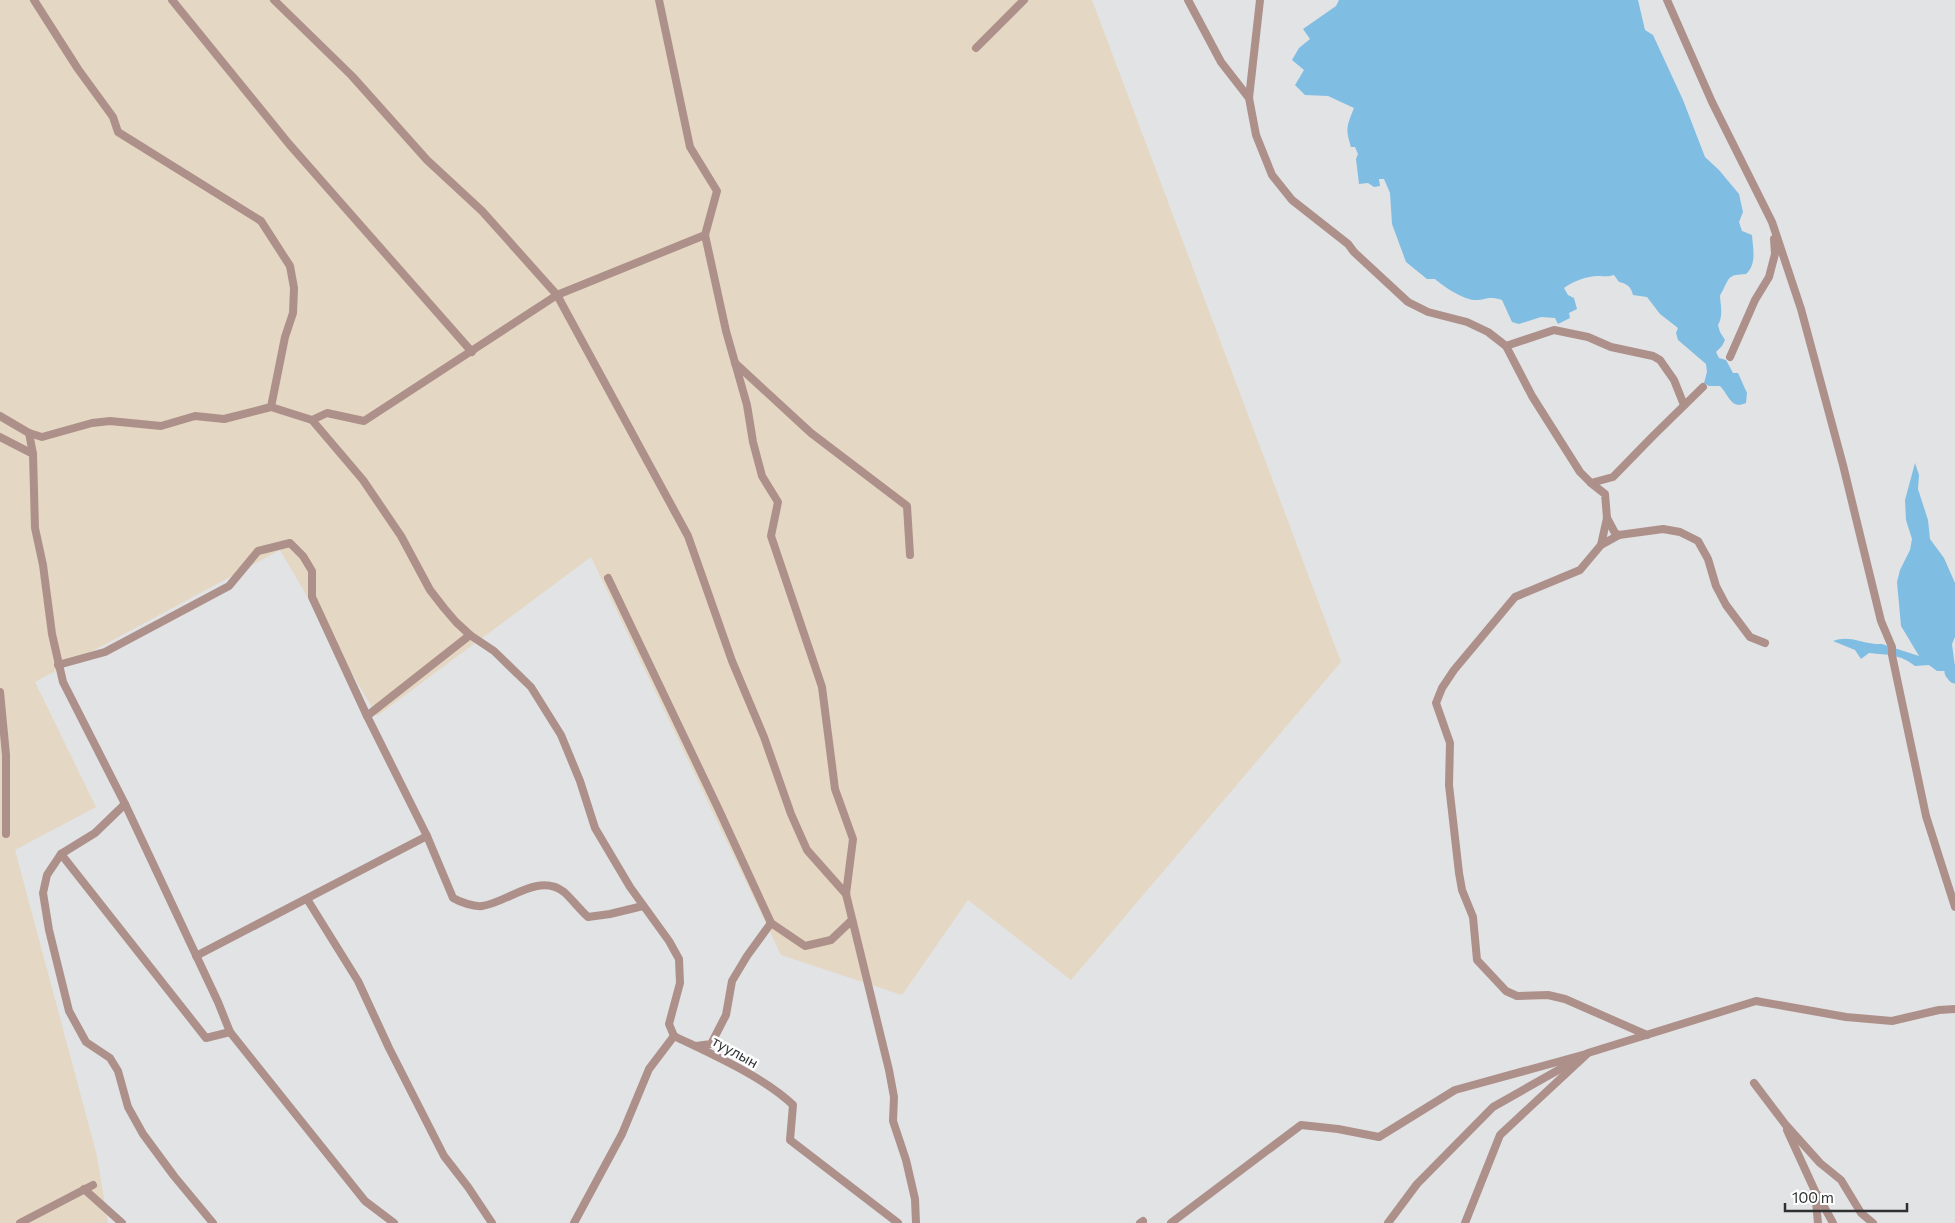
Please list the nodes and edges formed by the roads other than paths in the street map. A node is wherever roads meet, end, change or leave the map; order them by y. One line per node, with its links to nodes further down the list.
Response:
1 (34, 0): 20 (street)
2 (172, 0): 15 (street)
3 (274, 0): 13 (street)
4 (659, 0): 12 (street)
5 (1024, 0): 9 (street)
6 (1188, 0): 10 (street)
7 (1260, 0): 10 (street)
8 (1667, 0): 11 (street)
9 (976, 48)
10 (1249, 98): 14 (street)
11 (1774, 230): 16 (street); 46 (street)
12 (705, 235): 13 (street); 17 (street)
13 (558, 295): 15 (street); 43 (street)
14 (1506, 346): 19 (street); 27 (street)
15 (472, 352): 22 (street)
16 (1730, 357)
17 (735, 363): 32 (street); 43 (street)
18 (1703, 387): 19 (street)
19 (1684, 405): 26 (street)
20 (272, 408): 22 (street); 23 (street)
21 (0, 416): 23 (street)
22 (312, 420): 34 (street)
23 (29, 433): 25 (street)
24 (0, 437): 25 (street)
25 (33, 454): 36 (street)
26 (1613, 478): 27 (street); 28 (street)
27 (1591, 483): 28 (street)
28 (1605, 494): 29 (street)
29 (1607, 518): 30 (street); 31 (street)
30 (1619, 535): 31 (street); 35 (street)
31 (1601, 545): 52 (street)
32 (910, 555)
33 (608, 578): 48 (street)
34 (470, 635): 38 (street); 45 (street)
35 (1764, 643)
36 (58, 665): 38 (street); 39 (street)
37 (0, 692): 40 (street)
38 (367, 716): 41 (street)
39 (125, 804): 42 (street); 49 (street)
40 (6, 834)
41 (427, 836): 44 (street); 45 (street)
42 (61, 854): 51 (street); 63 (street)
43 (846, 894): 47 (street)
44 (307, 899): 49 (street); 65 (street)
45 (643, 906): 53 (street)
46 (1955, 907)
47 (852, 920): 48 (street); 68 (street)
48 (771, 923): 54 (street)
49 (196, 956): 51 (street)
50 (1955, 1009): 52 (street)
51 (230, 1032): 64 (street)
52 (1646, 1035): 55 (street)
53 (674, 1036): 54 (street, туулын); 66 (street)
54 (696, 1046): 67 (street, туулын)
55 (1588, 1053): 69 (street); 70 (street); 71 (street)
56 (1754, 1083): 57 (street)
57 (1785, 1124): 60 (street); 74 (street)
58 (93, 1185): 59 (street)
59 (84, 1190): 61 (street); 62 (street)
60 (1815, 1191): 72 (street); 73 (street)
61 (20, 1223)
62 (122, 1223)
63 (213, 1223)
64 (394, 1223)
65 (492, 1223)
66 (574, 1223)
67 (898, 1223)
68 (916, 1223)
69 (1171, 1223)
70 (1388, 1223)
71 (1465, 1223)
72 (1818, 1223)
73 (1833, 1223)
74 (1873, 1223)

